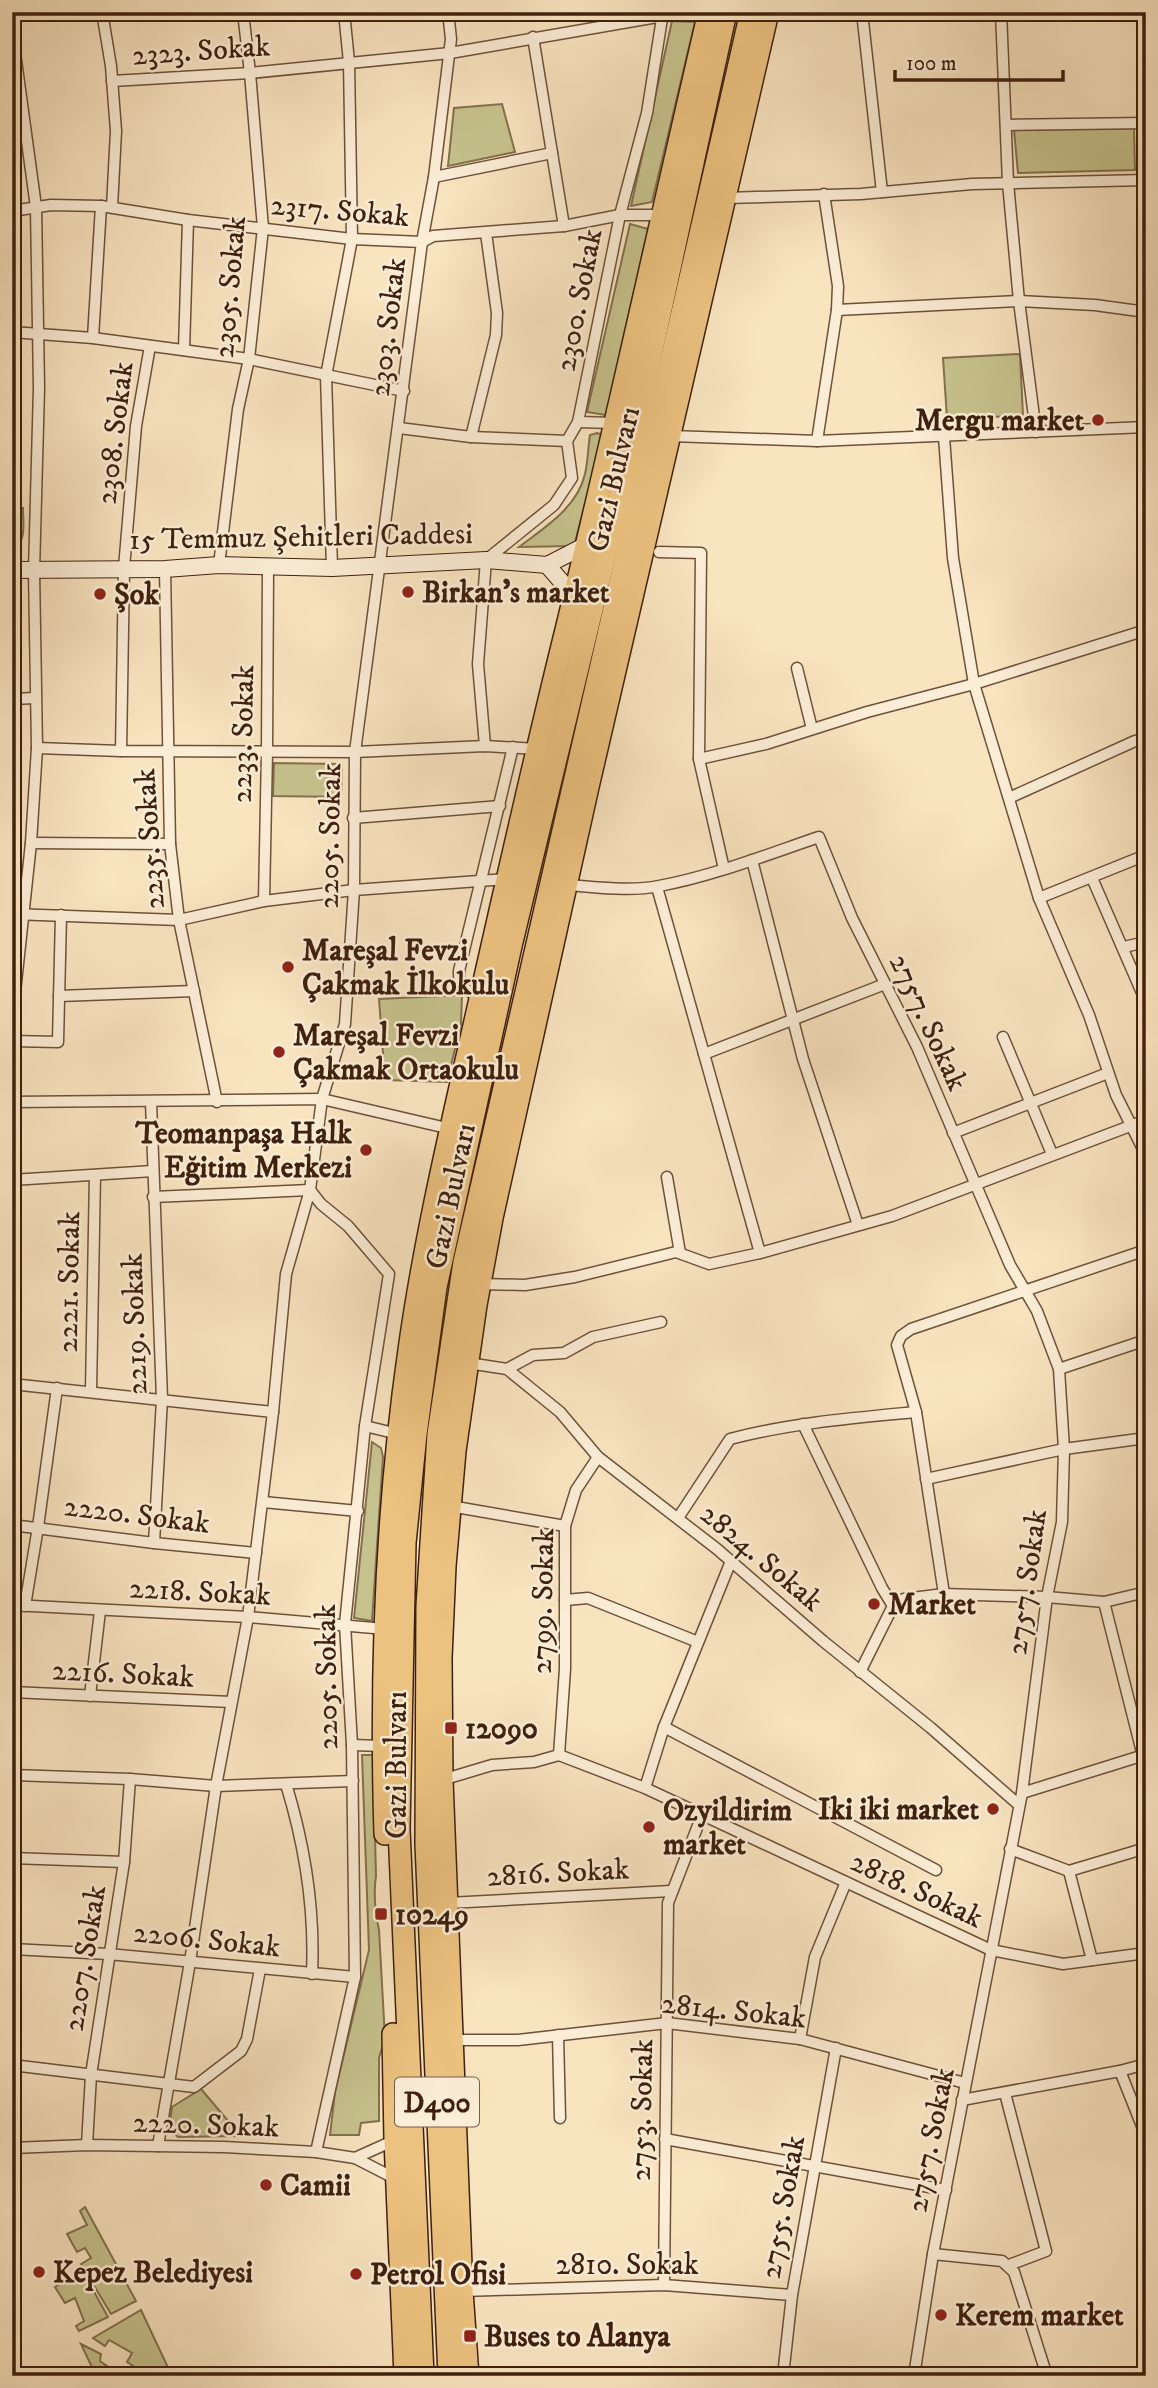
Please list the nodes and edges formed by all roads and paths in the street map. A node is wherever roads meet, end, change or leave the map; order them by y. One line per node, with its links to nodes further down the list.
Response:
1 (102, 12): 18 (street)
2 (243, 12): 17 (street, 2305. Sokak)
3 (344, 12): 16 (street)
4 (449, 12): 15 (street, 2303. Sokak)
5 (751, 12): 206 (highway, Gazi Bulvarı / D400)
6 (768, 12): 27 (highway)
7 (862, 12): 25 (street)
8 (1002, 12): 20 (street)
9 (1146, 12): 12 (street)
10 (715, 13): 11 (street, 2323. Sokak); 32 (highway); 216 (highway, Gazi Bulvarı / D400)
11 (663, 14): 14 (street, 2323. Sokak); 31 (street, 2300. Sokak)
12 (1146, 18)
13 (12, 31): 28 (street)
14 (533, 37): 15 (street, 2323. Sokak); 21 (street)
15 (450, 53): 16 (street, 2323. Sokak); 22 (street, 2303. Sokak)
16 (349, 62): 17 (street, 2323. Sokak); 37 (street)
17 (250, 73): 18 (street, 2323. Sokak); 35 (street, 2305. Sokak)
18 (112, 81): 29 (street)
19 (1146, 123): 20 (street)
20 (1006, 125): 24 (street)
21 (552, 153): 22 (street); 34 (street)
22 (434, 177): 38 (street, 2303. Sokak)
23 (1146, 180): 24 (street)
24 (1008, 183): 25 (street); 39 (street)
25 (882, 192): 26 (street)
26 (824, 194): 27 (street); 40 (street)
27 (726, 198): 55 (highway)
28 (36, 207): 29 (street, 2317. Sokak); 30 (street, 2317. Sokak); 43 (street)
29 (106, 207): 33 (street, 2317. Sokak); 44 (street)
30 (12, 211)
31 (620, 215): 32 (street, 2317. Sokak); 34 (street, 2317. Sokak); 50 (street, 2300. Sokak)
32 (661, 215): 51 (highway)
33 (187, 220): 35 (street, 2317. Sokak); 46 (street)
34 (564, 226): 36 (street, 2317. Sokak)
35 (263, 228): 37 (street, 2317. Sokak); 47 (street, 2305. Sokak)
36 (486, 233): 38 (street, 2317. Sokak); 56 (street)
37 (352, 239): 38 (street, 2317. Sokak); 48 (street)
38 (422, 242): 49 (street, 2303. Sokak)
39 (1019, 301): 40 (street); 41 (street); 54 (street)
40 (837, 310): 58 (street)
41 (1146, 312)
42 (12, 332): 43 (street)
43 (38, 335): 44 (street); 71 (street)
44 (93, 338): 45 (street)
45 (150, 346): 46 (street); 66 (street, 2308. Sokak)
46 (184, 350): 47 (street)
47 (249, 359): 48 (street); 63 (street, 2305. Sokak)
48 (326, 376): 49 (street); 68 (street)
49 (404, 391): 53 (street, 2303. Sokak)
50 (578, 422): 51 (street); 59 (street, 2300. Sokak)
51 (614, 423): 60 (highway)
52 (1146, 427): 54 (street)
53 (399, 428): 56 (street); 64 (street, 2303. Sokak)
54 (1036, 432): 57 (street)
55 (671, 436): 58 (street); 100 (highway)
56 (471, 437): 59 (street)
57 (944, 437): 58 (street); 75 (street)
58 (817, 440)
59 (567, 441): 62 (street)
60 (586, 545): 65 (main road); 72 (highway)
61 (659, 552): 88 (street)
62 (486, 560): 64 (main road, 15 Temmuz Şehitleri Caddesi); 65 (main road, 15 Temmuz Şehitleri Caddesi); 80 (street)
63 (219, 565): 67 (main road, 15 Temmuz Şehitleri Caddesi); 69 (main road, 15 Temmuz Şehitleri Caddesi)
64 (380, 565): 68 (main road, 15 Temmuz Şehitleri Caddesi); 87 (street, 2205. Sokak)
65 (547, 565): 72 (main road)
66 (124, 568): 69 (main road, 15 Temmuz Şehitleri Caddesi); 71 (main road, 15 Temmuz Şehitleri Caddesi); 85 (street, 2308. Sokak)
67 (268, 568): 68 (main road, 15 Temmuz Şehitleri Caddesi); 86 (street, 2233. Sokak)
68 (332, 568)
69 (165, 569): 84 (street, 2235. Sokak)
70 (12, 570): 71 (main road, 15 Temmuz Şehitleri Caddesi)
71 (34, 571): 76 (street)
72 (574, 596): 83 (highway)
73 (1146, 629): 75 (street)
74 (797, 668): 78 (street)
75 (974, 684): 78 (street); 89 (street)
76 (35, 698): 77 (street); 82 (street)
77 (12, 699)
78 (812, 729): 88 (street)
79 (1146, 738): 89 (street)
80 (485, 746): 81 (street); 87 (street)
81 (513, 747): 83 (street); 90 (street)
82 (37, 748): 85 (street); 92 (street)
83 (537, 748): 97 (highway)
84 (167, 749): 85 (street); 86 (street); 93 (street, 2235. Sokak)
85 (121, 751)
86 (267, 751): 87 (street); 104 (street, 2233. Sokak)
87 (355, 752): 91 (street, 2205. Sokak)
88 (699, 758): 96 (street)
89 (1009, 798): 103 (street)
90 (500, 806): 91 (street); 99 (street)
91 (353, 818): 102 (street, 2205. Sokak)
92 (31, 843): 93 (street); 105 (street)
93 (170, 844): 107 (street, 2235. Sokak)
94 (1146, 855): 98 (street)
95 (751, 860): 96 (street); 110 (street, 2757. Sokak); 116 (street)
96 (724, 869): 101 (street)
97 (507, 878): 99 (street); 113 (highway)
98 (1093, 878): 103 (street); 109 (street)
99 (480, 881): 102 (street); 113 (street)
100 (567, 886): 101 (street); 143 (highway)
101 (657, 887): 119 (street)
102 (354, 890): 104 (street); 121 (street, 2205. Sokak)
103 (1039, 898): 120 (street)
104 (264, 901): 107 (street)
105 (17, 915): 106 (street); 115 (street)
106 (61, 915): 107 (street); 112 (street)
107 (178, 920): 111 (street, 2235. Sokak)
108 (1146, 942): 109 (street)
109 (1124, 947): 114 (street)
110 (885, 984): 116 (street); 129 (street, 2757. Sokak)
111 (194, 991): 112 (street); 124 (street, 2235. Sokak)
112 (59, 996): 118 (street)
113 (481, 997): 128 (highway)
114 (1146, 1002)
115 (12, 1020)
116 (793, 1020): 119 (street); 139 (street)
117 (1003, 1037): 125 (street)
118 (12, 1041)
119 (704, 1054): 142 (street)
120 (1108, 1073): 125 (street); 127 (street)
121 (322, 1099): 124 (street); 128 (street); 137 (street, 2205. Sokak)
122 (12, 1102): 123 (street)
123 (151, 1102): 124 (street); 132 (street, 2219. Sokak)
124 (217, 1102)
125 (1031, 1102): 129 (street); 130 (street)
126 (1146, 1120): 127 (street)
127 (1130, 1125): 130 (street); 131 (street)
128 (451, 1129): 158 (highway)
129 (953, 1133): 136 (street, 2757. Sokak)
130 (1052, 1154): 136 (street)
131 (1146, 1155)
132 (153, 1171): 133 (street); 138 (street, 2219. Sokak)
133 (95, 1175): 135 (street); 152 (street, 2221. Sokak)
134 (667, 1177): 141 (street)
135 (12, 1180)
136 (975, 1183): 139 (street); 144 (street, 2757. Sokak)
137 (310, 1190): 138 (street); 154 (street, 2205. Sokak); 157 (street, 2205. Sokak)
138 (153, 1196): 153 (street, 2219. Sokak)
139 (858, 1226): 142 (street)
140 (1146, 1250): 144 (street)
141 (680, 1253): 142 (street); 143 (street)
142 (760, 1253)
143 (480, 1284): 147 (highway)
144 (1024, 1290): 149 (street, 2757. Sokak); 155 (street)
145 (661, 1322): 148 (street)
146 (1146, 1340): 149 (street)
147 (468, 1363): 148 (street); 164 (highway)
148 (507, 1369): 161 (street, 2824. Sokak)
149 (1059, 1369): 160 (street, 2757. Sokak)
150 (12, 1384): 151 (street)
151 (57, 1388): 152 (street); 169 (street)
152 (91, 1391): 153 (street)
153 (162, 1399): 154 (street); 170 (street, 2219. Sokak)
154 (273, 1412): 163 (street, 2205. Sokak)
155 (916, 1412): 156 (street); 162 (street)
156 (803, 1424): 166 (street); 179 (street)
157 (365, 1426): 158 (street); 165 (street, 2205. Sokak)
158 (398, 1434): 184 (highway)
159 (1146, 1438): 160 (street)
160 (1064, 1449): 162 (street); 175 (street, 2757. Sokak)
161 (598, 1457): 166 (street, 2824. Sokak); 168 (street, 2799. Sokak)
162 (926, 1479): 174 (street)
163 (263, 1502): 165 (street); 171 (street, 2205. Sokak)
164 (450, 1506): 168 (street); 198 (highway)
165 (358, 1511): 183 (street, 2205. Sokak)
166 (677, 1518): 172 (street, 2824. Sokak)
167 (12, 1525): 169 (street, 2220. Sokak)
168 (565, 1526): 176 (street, 2799. Sokak)
169 (38, 1527): 170 (street, 2220. Sokak); 180 (street)
170 (154, 1543): 171 (street, 2220. Sokak)
171 (256, 1553): 182 (street, 2205. Sokak)
172 (730, 1561): 185 (street); 186 (street, 2824. Sokak)
173 (1146, 1592): 177 (street)
174 (944, 1594): 175 (street); 179 (street)
175 (1047, 1597): 177 (street); 203 (street, 2757. Sokak)
176 (565, 1600): 185 (street); 193 (street, 2799. Sokak)
177 (1104, 1602): 194 (street)
178 (12, 1605): 180 (street, 2218. Sokak)
179 (893, 1605): 186 (street)
180 (25, 1606): 181 (street, 2218. Sokak)
181 (100, 1611): 182 (street, 2218. Sokak); 188 (street)
182 (248, 1617): 183 (street, 2218. Sokak); 189 (street, 2205. Sokak)
183 (345, 1624): 184 (street, 2218. Sokak); 191 (street, 2205. Sokak)
184 (385, 1629): 192 (highway)
185 (698, 1642): 190 (street)
186 (860, 1672): 204 (street, 2824. Sokak)
187 (12, 1692): 188 (street, 2216. Sokak)
188 (90, 1696): 189 (street, 2216. Sokak)
189 (231, 1702): 201 (street, 2205. Sokak)
190 (664, 1727): 202 (street); 212 (street)
191 (352, 1745): 192 (street); 199 (street, 2205. Sokak)
192 (382, 1746): 209 (highway)
193 (559, 1755): 198 (street); 202 (street, 2818. Sokak)
194 (1142, 1756): 195 (street); 203 (street)
195 (1146, 1768)
196 (12, 1775): 197 (street)
197 (130, 1779): 201 (street); 211 (street, 2207. Sokak)
198 (442, 1780): 206 (highway); 217 (highway)
199 (353, 1781): 200 (street); 227 (street, 2205. Sokak)
200 (286, 1784): 201 (street); 226 (street)
201 (216, 1786): 224 (street, 2205. Sokak)
202 (645, 1788): 205 (street, 2818. Sokak)
203 (1022, 1793): 204 (street, 2757. Sokak)
204 (1019, 1805): 208 (street, 2757. Sokak)
205 (702, 1815): 214 (street, 2818. Sokak); 215 (street, 2753. Sokak)
206 (426, 1844): 217 (highway); 258 (highway, Gazi Bulvarı / D400)
207 (1146, 1847): 213 (street)
208 (1010, 1849): 213 (street); 220 (street, 2757. Sokak)
209 (386, 1850): 216 (highway); 218 (highway)
210 (12, 1858): 211 (street)
211 (124, 1863): 222 (street, 2207. Sokak)
212 (936, 1870)
213 (1069, 1871): 223 (street)
214 (846, 1882): 220 (street, 2818. Sokak); 230 (street)
215 (671, 1891): 217 (street, 2816. Sokak); 228 (street, 2753. Sokak)
216 (401, 1897): 218 (highway); 259 (highway, Gazi Bulvarı / D400)
217 (448, 1903): 231 (highway)
218 (389, 1945): 244 (highway)
219 (12, 1949): 222 (street, 2206. Sokak)
220 (991, 1950): 223 (street, 2818. Sokak); 237 (street, 2757. Sokak)
221 (1146, 1952): 223 (street, 2818. Sokak)
222 (108, 1954): 224 (street, 2206. Sokak); 236 (street, 2207. Sokak)
223 (1092, 1960)
224 (190, 1962): 225 (street, 2206. Sokak); 238 (street, 2205. Sokak)
225 (260, 1969): 226 (street, 2206. Sokak); 238 (street)
226 (312, 1974): 227 (street, 2206. Sokak)
227 (355, 1977): 248 (street, 2205. Sokak)
228 (667, 2023): 229 (street, 2814. Sokak); 230 (street, 2814. Sokak); 243 (street, 2753. Sokak)
229 (558, 2035): 231 (street, 2814. Sokak); 241 (street)
230 (800, 2039): 232 (street, 2814. Sokak)
231 (451, 2040): 256 (highway)
232 (836, 2048): 237 (street, 2814. Sokak); 250 (street, 2755. Sokak)
233 (1146, 2064): 235 (street)
234 (12, 2065): 236 (street)
235 (1120, 2071): 239 (street); 242 (street)
236 (91, 2075): 238 (street); 245 (street, 2207. Sokak)
237 (965, 2083): 240 (street, 2757. Sokak)
238 (169, 2085): 246 (street, 2205. Sokak)
239 (1005, 2093): 240 (street); 254 (street)
240 (962, 2100): 252 (street, 2757. Sokak)
241 (560, 2118)
242 (1146, 2136)
243 (665, 2139): 250 (street); 255 (street, 2753. Sokak)
244 (395, 2140): 249 (street); 251 (highway)
245 (87, 2145): 246 (street, 2220. Sokak); 247 (street, 2220. Sokak)
246 (158, 2146): 248 (street, 2220. Sokak)
247 (12, 2148)
248 (316, 2152): 249 (street, 2220. Sokak)
249 (355, 2158): 251 (street)
250 (813, 2166): 252 (street); 257 (street, 2755. Sokak)
251 (396, 2179): 259 (highway)
252 (946, 2190): 253 (street, 2757. Sokak)
253 (933, 2254): 254 (street); 262 (street, 2757. Sokak)
254 (1010, 2265): 263 (street)
255 (664, 2285): 256 (street, 2810. Sokak); 257 (street, 2810. Sokak)
256 (461, 2291): 260 (highway)
257 (792, 2295): 261 (street, 2755. Sokak)
258 (448, 2368)
259 (417, 2372)
260 (468, 2376)
261 (783, 2376)
262 (914, 2376)
263 (1047, 2376)

